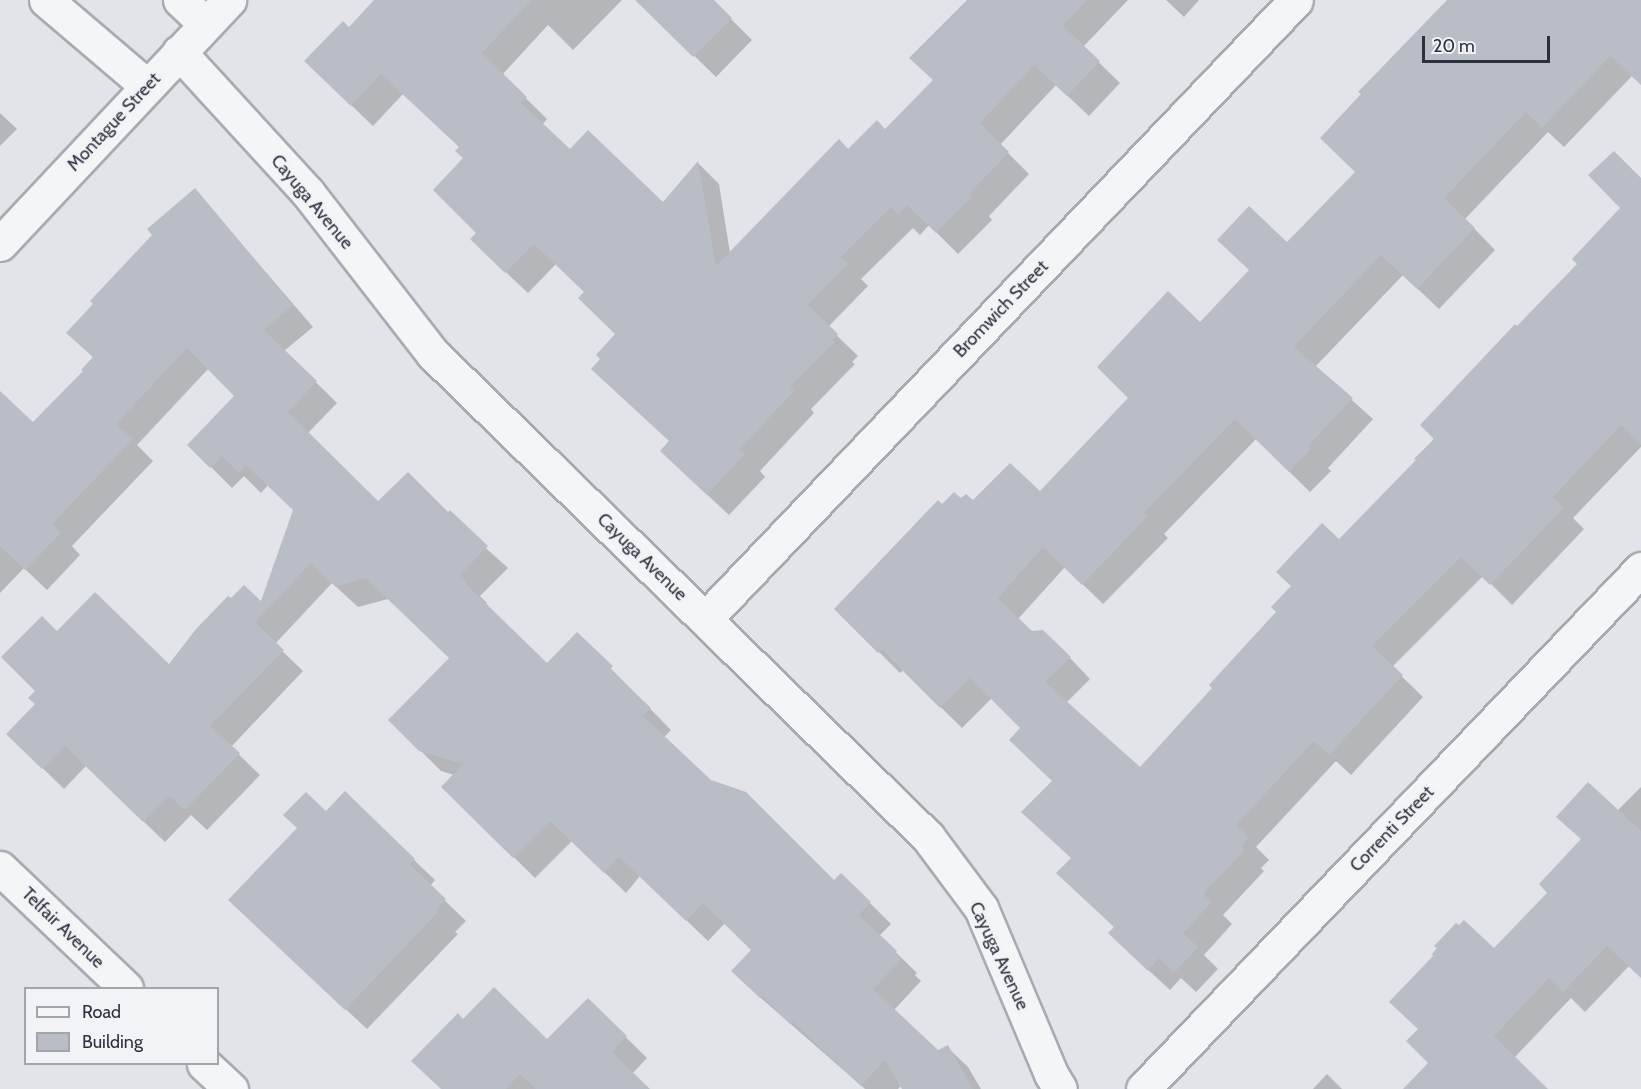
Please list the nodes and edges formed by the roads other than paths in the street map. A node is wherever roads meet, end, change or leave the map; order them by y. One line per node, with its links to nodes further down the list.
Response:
1 (46, 0): 7 (street)
2 (180, 0): 5 (street)
3 (229, 0): 5 (street, Montague Street)
4 (1296, 0): 10 (street, Bromwich Street)
5 (206, 24): 6 (street, Montague Street)
6 (179, 52): 7 (street, Montague Street); 10 (street, Cayuga Avenue)
7 (147, 86): 8 (street, Montague Street)
8 (0, 244)
9 (1641, 569): 16 (street, Correnti Street)
10 (706, 618): 15 (street, Cayuga Avenue)
11 (0, 868): 12 (street, Telfair Avenue)
12 (125, 987)
13 (205, 1065): 14 (street)
14 (231, 1089)
15 (1060, 1089)
16 (1143, 1089)

